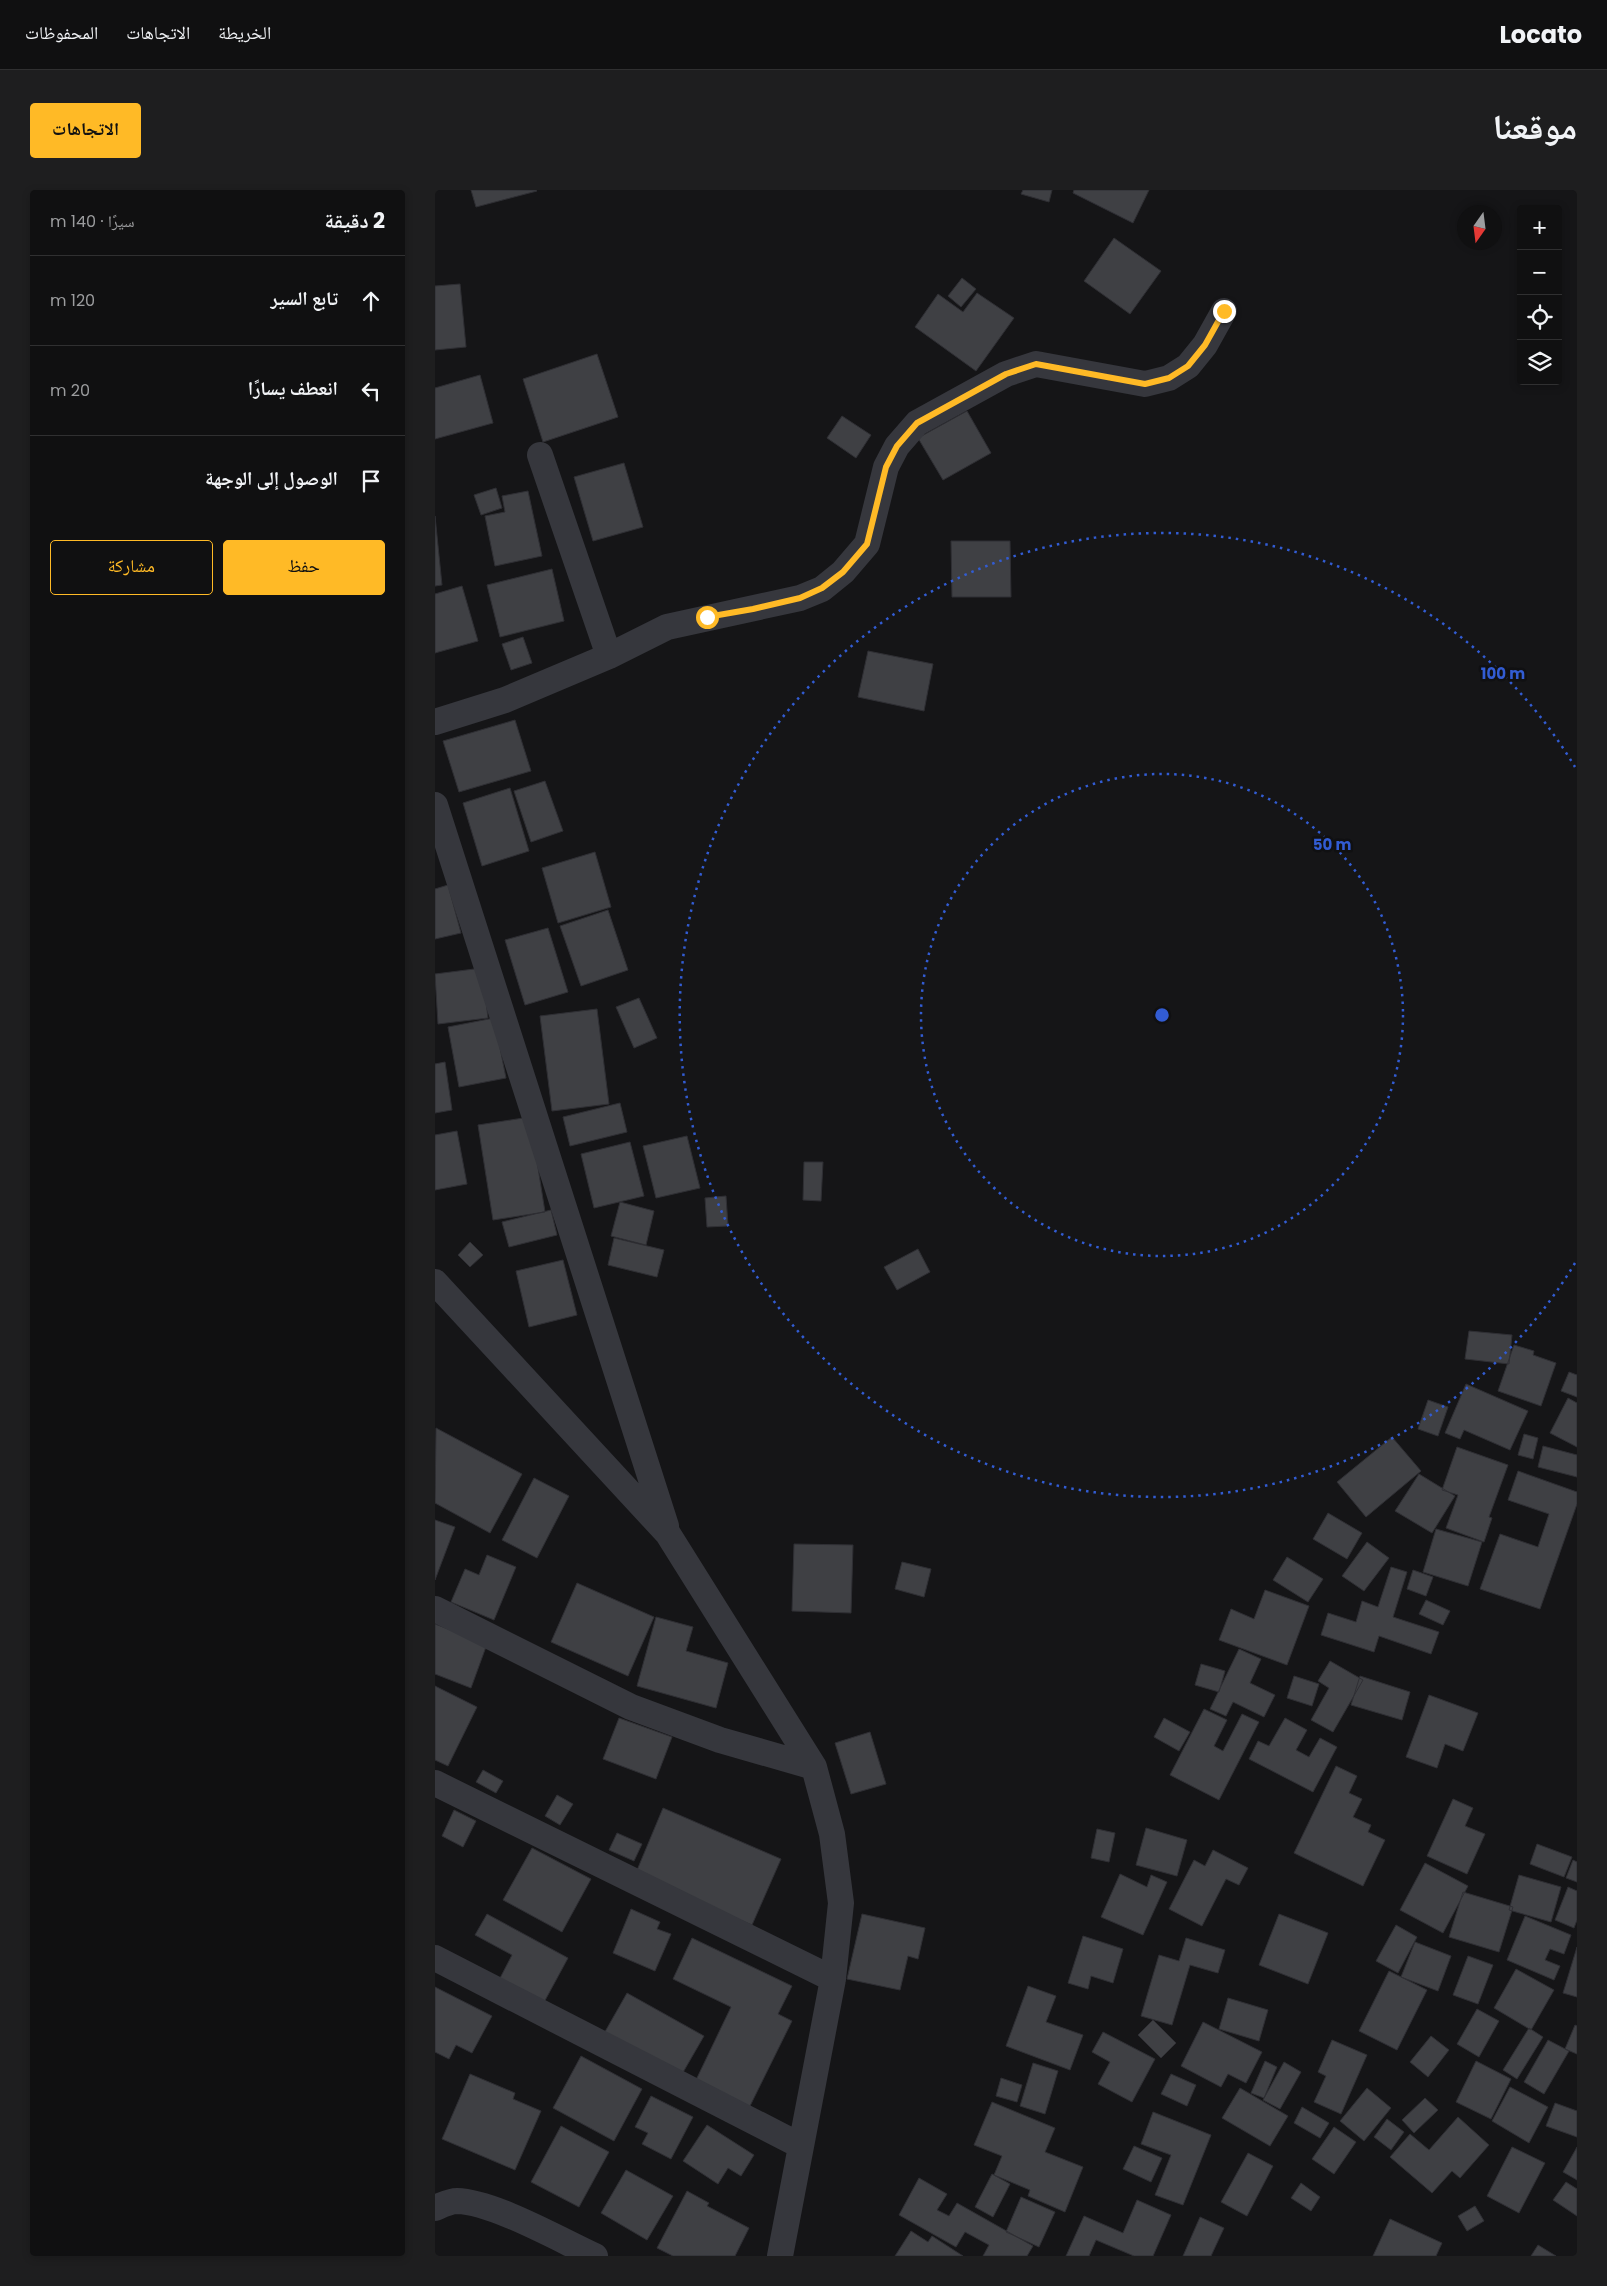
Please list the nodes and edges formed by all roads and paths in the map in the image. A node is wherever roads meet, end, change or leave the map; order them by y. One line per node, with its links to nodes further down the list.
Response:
1 (1224, 311): 3 (street)
2 (540, 455): 3 (street)
3 (609, 656): 4 (street)
4 (435, 722)
5 (435, 805): 7 (street)
6 (435, 1282): 7 (street)
7 (668, 1534): 9 (street)
8 (435, 1609): 9 (street)
9 (814, 1767): 12 (street)
10 (435, 1783): 12 (street)
11 (435, 1958): 13 (street)
12 (833, 1979): 13 (street)
13 (801, 2146): 16 (street)
14 (435, 2208): 15 (street)
15 (595, 2256)
16 (780, 2256)

